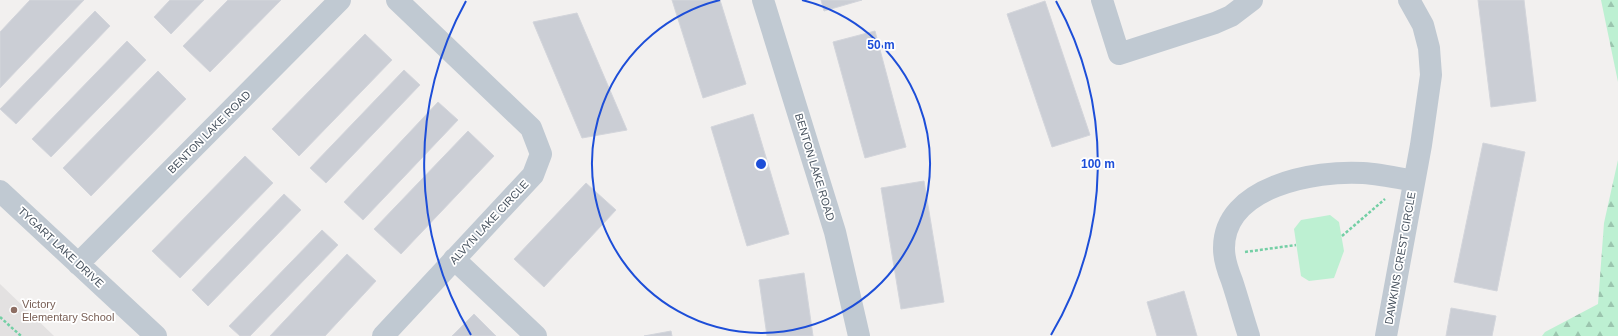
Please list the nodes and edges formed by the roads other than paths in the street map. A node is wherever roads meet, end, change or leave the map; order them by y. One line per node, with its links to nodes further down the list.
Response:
1 (340, 0): 10 (street, BENTON LAKE ROAD)
2 (397, 0): 9 (street, ALVYN LAKE CIRCLE)
3 (763, 0): 14 (street, BENTON LAKE ROAD)
4 (1102, 0): 5 (street)
5 (1252, 0)
6 (1409, 0): 7 (street, DAWKINS CREST CIRCLE)
7 (1414, 181): 15 (street, DAWKINS CREST CIRCLE); 16 (street, DAWKINS CREST CIRCLE)
8 (0, 191): 10 (street, TYGART LAKE DRIVE)
9 (454, 259): 12 (street, ALVYN LAKE CIRCLE); 13 (street)
10 (78, 264): 11 (street, TYGART LAKE DRIVE)
11 (156, 336)
12 (382, 336)
13 (536, 336)
14 (859, 336)
15 (1249, 336)
16 (1386, 336)

